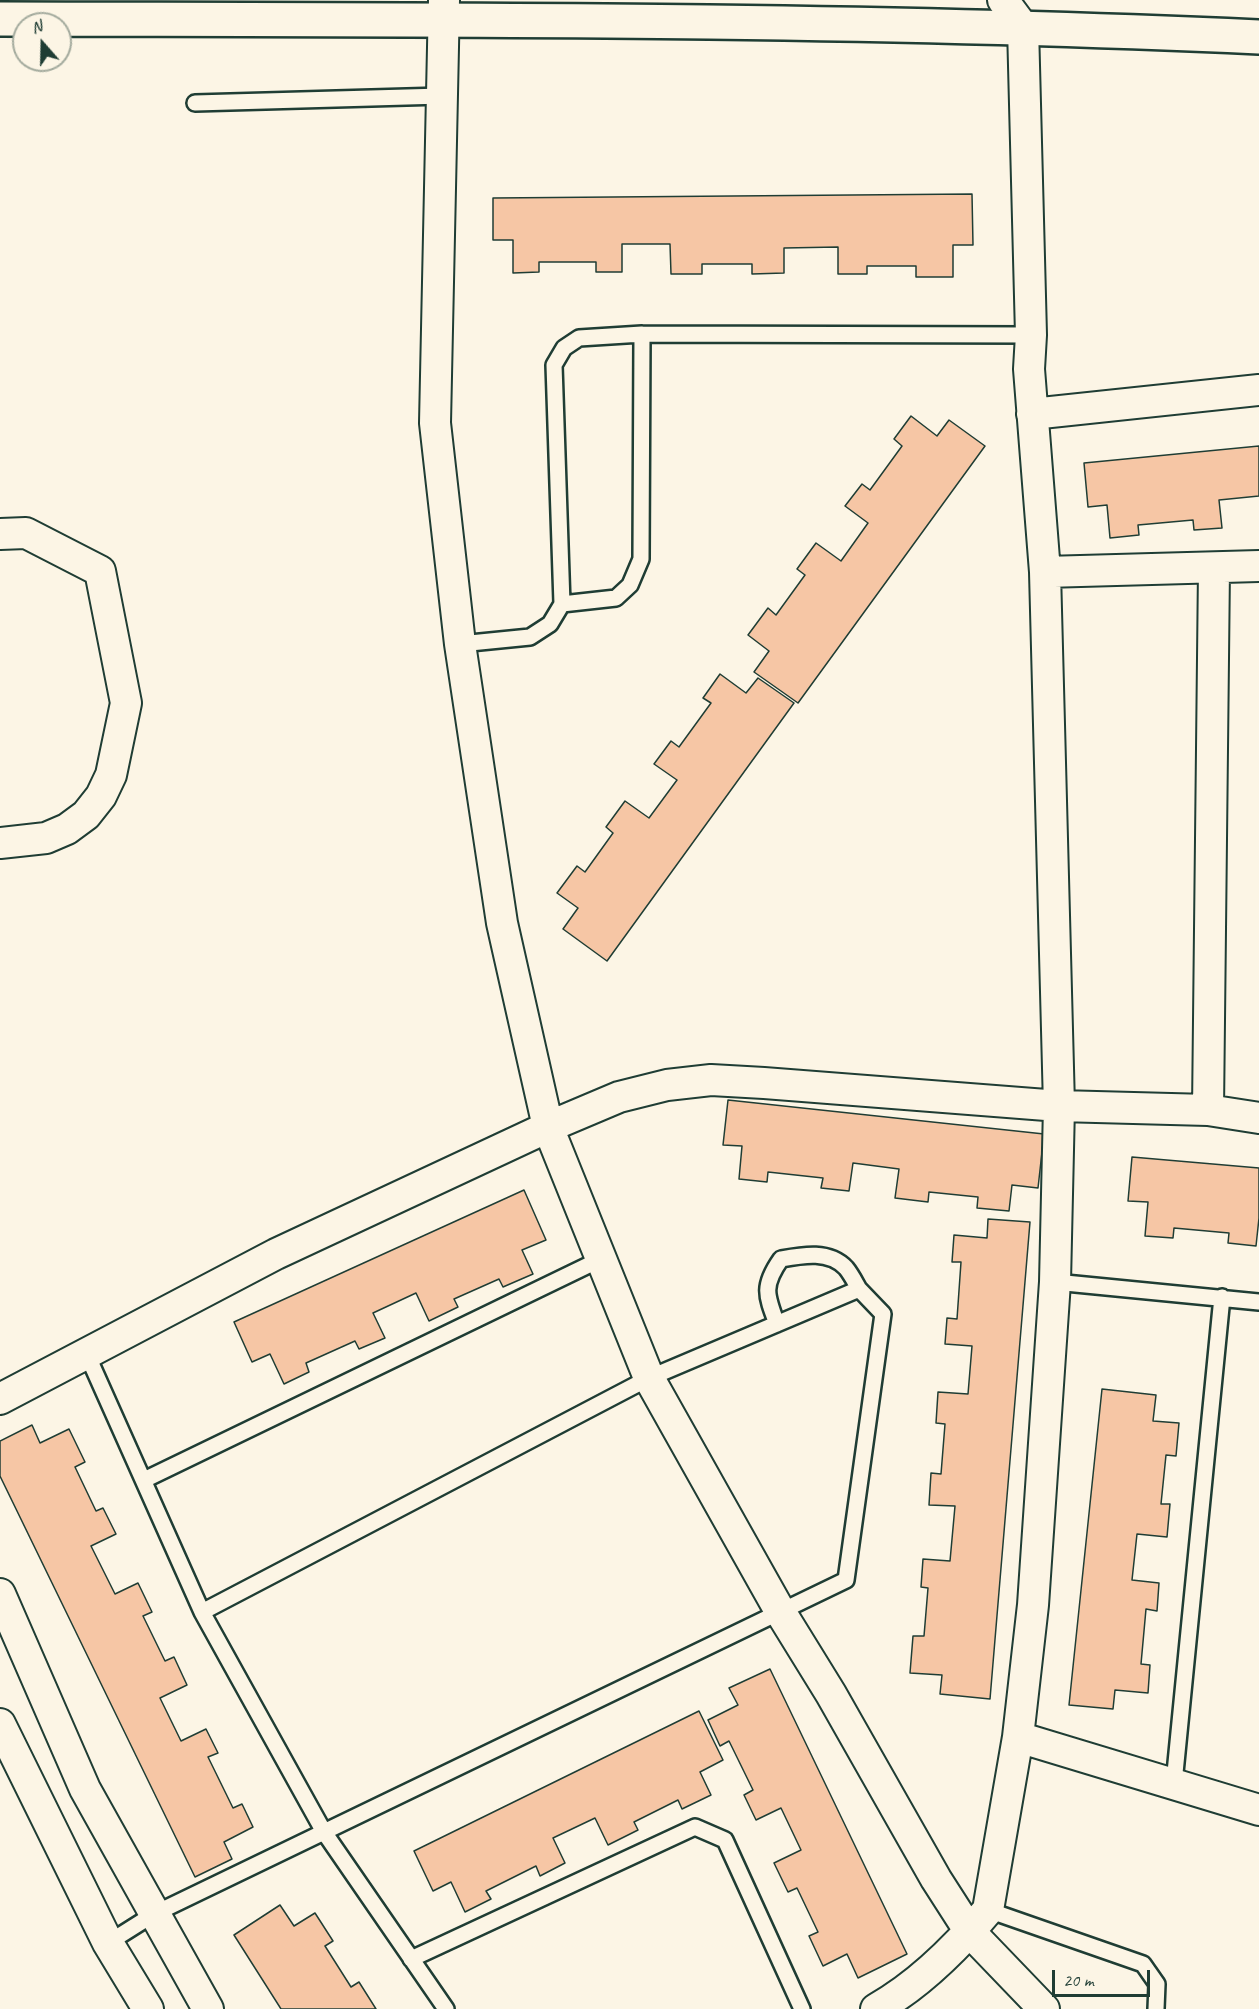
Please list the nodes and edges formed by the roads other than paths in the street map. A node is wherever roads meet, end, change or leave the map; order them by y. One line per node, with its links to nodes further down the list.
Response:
1 (1003, 0): 4 (street)
2 (444, 10): 3 (main road); 4 (main road); 6 (street)
3 (0, 19)
4 (1023, 27): 5 (main road); 9 (street)
5 (1259, 37)
6 (442, 96): 7 (lane); 17 (street)
7 (195, 103)
8 (642, 334): 9 (lane); 16 (lane); 16 (lane)
9 (1030, 335): 11 (street)
10 (1259, 390): 11 (street)
11 (1032, 414): 15 (street)
12 (0, 534): 18 (street)
13 (1259, 566): 14 (street)
14 (1214, 568): 15 (street); 20 (street)
15 (1046, 572): 19 (street)
16 (562, 604): 17 (lane)
17 (460, 644): 22 (street)
18 (0, 843)
19 (1059, 1106): 20 (street); 22 (street); 24 (street)
20 (1208, 1110): 21 (street)
21 (1259, 1118)
22 (548, 1127): 23 (street); 29 (street)
23 (601, 1259): 30 (street); 32 (lane)
24 (1055, 1282): 26 (lane); 37 (street)
25 (859, 1289): 28 (lane); 28 (lane); 35 (lane)
26 (1222, 1297): 27 (lane); 38 (lane)
27 (1259, 1302)
28 (777, 1324): 30 (lane)
29 (86, 1352): 31 (street); 32 (lane)
30 (649, 1378): 34 (lane); 35 (street)
31 (0, 1399)
32 (144, 1480): 34 (lane)
33 (0, 1594): 41 (street)
34 (202, 1612): 40 (lane)
35 (781, 1613): 40 (lane); 42 (street)
36 (0, 1724): 43 (street)
37 (1018, 1737): 38 (street); 42 (street)
38 (1174, 1783): 39 (street)
39 (1259, 1810)
40 (324, 1833): 41 (lane); 44 (lane)
41 (154, 1914): 43 (lane); 46 (street)
42 (979, 1921): 49 (street); 50 (street); 51 (lane)
43 (108, 1943): 45 (street)
44 (411, 1959): 47 (lane); 48 (lane)
45 (148, 2009)
46 (208, 2009)
47 (446, 2009)
48 (802, 2009)
49 (876, 2009)
50 (1044, 2009)
51 (1156, 2009)

